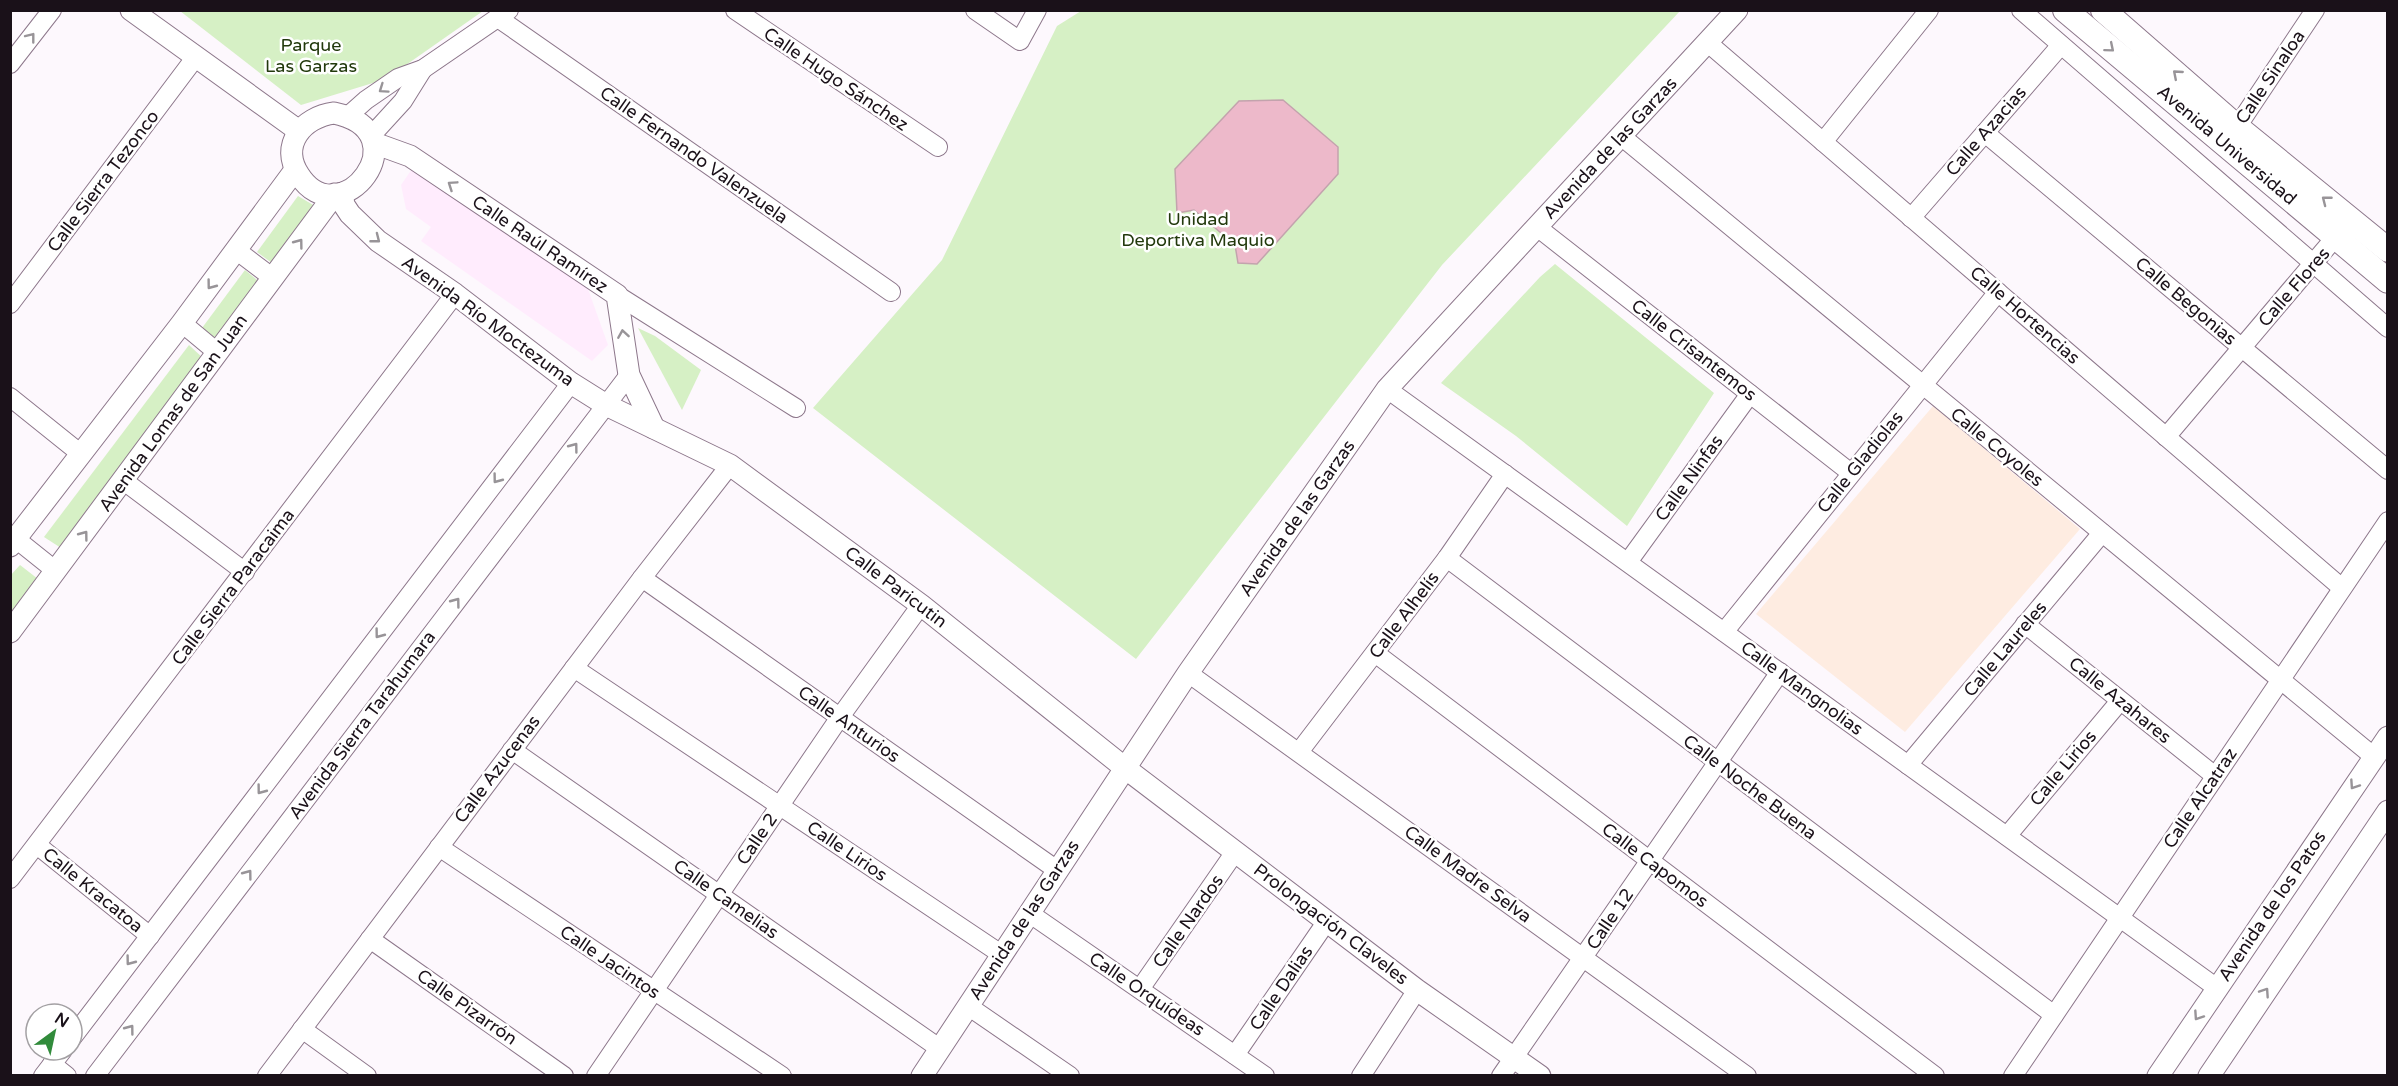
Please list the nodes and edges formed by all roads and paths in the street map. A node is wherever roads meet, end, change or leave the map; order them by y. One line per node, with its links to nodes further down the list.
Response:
1 (52, 10): 16 (street, one-way to 1)
2 (131, 10): 15 (street)
3 (735, 10): 25 (street, Calle Hugo Sánchez)
4 (975, 10): 5 (street)
5 (1037, 10)
6 (1737, 10): 13 (street, Avenida de las Garzas)
7 (1929, 10): 24 (street)
8 (2021, 10): 14 (street)
9 (2065, 10): 21 (main road, Avenida Universidad, one-way to 21)
10 (2103, 10): 21 (main road, Avenida Universidad, one-way to 10)
11 (2315, 10): 21 (street, Calle Sinaloa)
12 (504, 14): 17 (street); 37 (street, Calle Fernando Valenzuela)
13 (1708, 43): 22 (street, Avenida de las Garzas); 24 (street, Calle Hortencias)
14 (2061, 45): 20 (street, Calle Azacias); 34 (street)
15 (195, 58): 19 (street); 41 (street, Calle Sierra Tezonco)
16 (10, 64)
17 (423, 69): 18 (street, one-way to 18); 23 (street)
18 (348, 116): 19 (street); 23 (street)
19 (299, 130): 26 (street)
20 (1985, 133): 28 (street, Calle Azacias); 44 (street, Calle Begonias)
21 (2231, 135): 29 (main road, Avenida Universidad, one-way to 21); 31 (main road, Avenida Universidad)
22 (1621, 136): 30 (street, Avenida de las Garzas); 48 (street, Calle Coyoles)
23 (372, 140): 27 (street); 40 (street, Calle Raúl Ramírez, one-way to 23)
24 (1822, 142): 28 (street, Calle Hortencias)
25 (938, 147)
26 (295, 170): 27 (street); 32 (street)
27 (339, 194): 35 (street, Avenida Lomas de San Juan, one-way to 27); 39 (street, Avenida Río Moctezuma, one-way to 39)
28 (1911, 218): 38 (street, Calle Hortencias)
29 (2351, 219): 31 (street, Calle Flores); 33 (main road, Avenida Universidad)
30 (1537, 226): 49 (street, Avenida de las Garzas); 50 (street, Calle Crisantemos)
31 (2336, 238): 34 (street, Calle Flores); 36 (main road, Avenida Universidad)
32 (236, 250): 35 (street); 42 (street, one-way to 42)
33 (2388, 250)
34 (2313, 264): 43 (street); 44 (street, Calle Flores)
35 (273, 278): 45 (street, Avenida Lomas de San Juan)
36 (2388, 281)
37 (891, 292)
38 (1998, 292): 48 (street, Calle Gladiolas); 55 (street, Calle Hortencias)
39 (455, 294): 47 (street, Avenida Río Moctezuma); 68 (street, Calle Sierra Paracaima)
40 (617, 295): 46 (street, Calle Raúl Ramírez, one-way to 40); 53 (street)
41 (10, 304)
42 (182, 323): 45 (street); 56 (street)
43 (2388, 328)
44 (2242, 348): 55 (street, Calle Flores); 58 (street, Calle Begonias)
45 (218, 353): 61 (street, Avenida Lomas de San Juan)
46 (629, 375): 52 (street, Avenida Sierra Tarahumara); 54 (street, Calle Raúl Ramírez)
47 (571, 382): 52 (street, Avenida Río Moctezuma); 103 (street, one-way to 103)
48 (1922, 385): 59 (street, Calle Gladiolas); 63 (street, Calle Coyoles)
49 (1387, 389): 60 (street, Calle Mangnolias); 78 (street, Avenida de las Garzas)
50 (1750, 394): 59 (street, Calle Crisantemos); 66 (street, Calle Ninfas)
51 (10, 397): 56 (street)
52 (606, 405): 54 (street, Avenida Río Moctezuma); 120 (street, Avenida Sierra Tarahumara, one-way to 52)
53 (796, 408)
54 (654, 428): 57 (street, Calle Paricutin)
55 (2166, 437): 70 (street, Calle Hortencias)
56 (81, 454): 64 (street)
57 (730, 465): 69 (street, Calle Azucenas); 71 (street, Calle Paricutin)
58 (2388, 470)
59 (1851, 473): 74 (street, Calle Gladiolas)
60 (1505, 474): 65 (street, Calle Alhelís); 66 (street, Calle Mangnolias)
61 (124, 481): 67 (street, Avenida Lomas de San Juan, one-way to 61); 68 (street)
62 (2388, 521): 70 (street, Calle Alcatraz)
63 (2102, 533): 72 (street, Calle Laureles); 79 (street, Calle Coyoles)
64 (13, 542): 67 (street)
65 (1447, 558): 75 (street, Calle Alhelís); 86 (street, Calle Noche Buena)
66 (1628, 562): 74 (street, Calle Mangnolias)
67 (57, 571): 73 (street, Avenida Lomas de San Juan)
68 (244, 572): 93 (street, Calle Sierra Paracaima)
69 (642, 578): 76 (street, Calle Azucenas); 81 (street, Calle Anturios)
70 (2342, 588): 79 (street, Calle Alcatraz)
71 (921, 604): 81 (street, Calle 2); 88 (street, Calle Paricutin)
72 (2025, 624): 80 (street, Calle Azahares); 87 (street, Calle Laureles)
73 (10, 632)
74 (1724, 632): 77 (street, Calle Mangnolias)
75 (1375, 653): 84 (street, Calle Alhelís); 96 (street, Calle Capomos)
76 (574, 668): 83 (street, Calle Azucenas); 90 (street, Calle Lirios)
77 (1780, 672): 86 (street, Calle 12); 87 (street, Calle Mangnolias)
78 (1188, 673): 84 (street, Calle Madre Selva); 88 (street, Avenida de las Garzas)
79 (2280, 680): 85 (street, Calle Coyoles); 89 (street, Calle Alcatraz)
80 (2120, 701): 89 (street, Calle Azahares); 92 (street, Calle Lirios)
81 (840, 717): 90 (street, Calle 2); 97 (street, Calle Anturios)
82 (2388, 737): 85 (street, Avenida de los Patos)
83 (513, 750): 94 (street, Calle Azucenas); 99 (street, Calle Camelias)
84 (1299, 752): 106 (street, Calle Madre Selva)
85 (2373, 756): 107 (street, Avenida de los Patos, one-way to 107)
86 (1718, 762): 96 (street, Calle 12); 112 (street, Calle Noche Buena)
87 (1908, 765): 92 (street, Calle Mangnolias)
88 (1125, 768): 95 (street, Prolongación Claveles); 97 (street, Avenida de las Garzas)
89 (2215, 776): 101 (street, Calle Alcatraz)
90 (780, 805): 99 (street, Calle 2); 105 (street, Calle Lirios)
91 (2388, 812): 136 (street, one-way to 91)
92 (2007, 836): 101 (street, Calle Mangnolias)
93 (37, 845): 98 (street, Calle Sierra Paracaima); 103 (street, Calle Kracatoa)
94 (439, 847): 104 (street, Calle Azucenas); 110 (street, Calle Jacintos)
95 (1235, 852): 102 (street, Prolongación Claveles); 108 (street, Calle Nardos)
96 (1650, 860): 106 (street, Calle 12); 133 (street, Calle Capomos)
97 (1057, 870): 100 (street, Avenida de las Garzas)
98 (10, 879)
99 (719, 894): 110 (street, Calle 2); 115 (street, Calle Camelias)
100 (1029, 913): 105 (street, Avenida de las Garzas); 108 (street, Calle Orquídeas)
101 (2120, 917): 107 (street, Calle Mangnolias); 112 (street, Calle Alcatraz)
102 (1326, 921): 109 (street, Prolongación Claveles); 116 (street, Calle Dalias)
103 (150, 936): 113 (street, one-way to 113)
104 (369, 939): 114 (street, Calle Azucenas); 123 (street, Calle Pizarrón)
105 (1001, 954): 111 (street, Avenida de las Garzas)
106 (1583, 958): 117 (street, Calle 12); 132 (street, Calle Madre Selva)
107 (2217, 988): 135 (street, Avenida de los Patos, one-way to 135)
108 (1140, 989): 116 (street, Calle Orquídeas)
109 (1417, 990): 117 (street, Prolongación Claveles); 129 (street)
110 (653, 992): 124 (street, Calle 2); 125 (street, Calle Jacintos)
111 (968, 1006): 115 (street, Avenida de las Garzas); 127 (street)
112 (2054, 1015): 134 (street, Calle Alcatraz)
113 (84, 1022)
114 (302, 1029): 121 (street, Calle Azucenas); 122 (street)
115 (939, 1048): 126 (street, Avenida de las Garzas)
116 (1235, 1055): 128 (street, Calle Orquídeas)
117 (1515, 1056): 130 (street, Calle 12); 131 (street, Prolongación Claveles)
118 (53, 1063): 119 (street)
119 (67, 1076)
120 (95, 1076)
121 (267, 1076)
122 (367, 1076)
123 (564, 1076)
124 (596, 1076)
125 (782, 1076)
126 (922, 1076)
127 (1070, 1076)
128 (1265, 1076)
129 (1361, 1076)
130 (1501, 1076)
131 (1540, 1076)
132 (1747, 1076)
133 (1935, 1076)
134 (2013, 1076)
135 (2158, 1076)
136 (2209, 1076)

